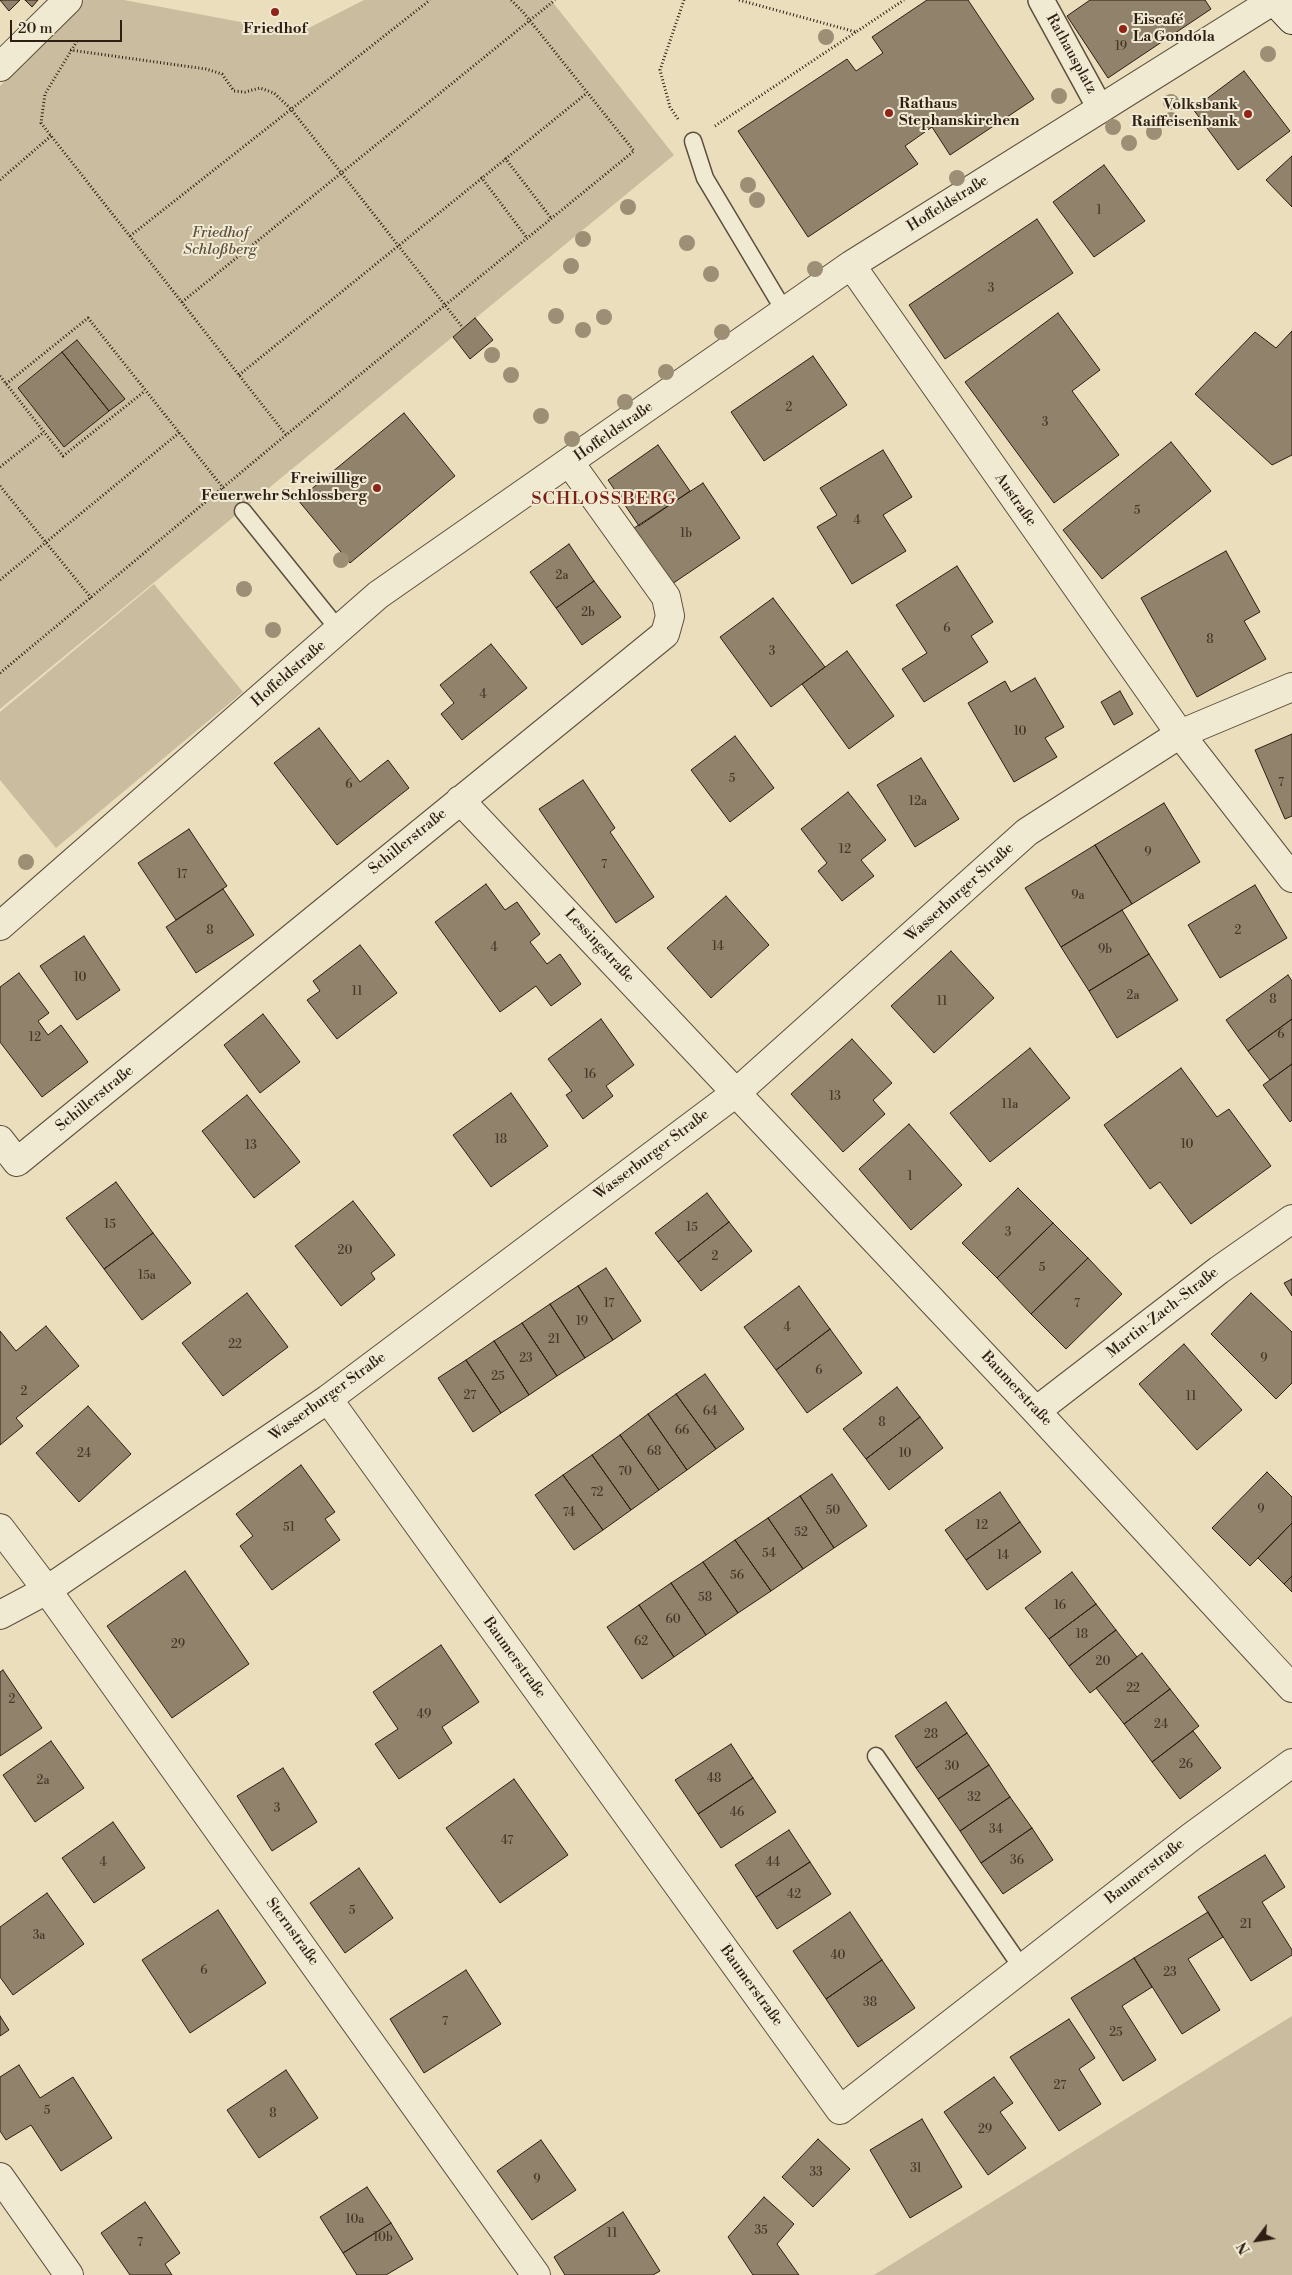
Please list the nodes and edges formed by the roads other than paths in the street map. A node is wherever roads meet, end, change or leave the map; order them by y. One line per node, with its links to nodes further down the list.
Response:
1 (68, 0): 5 (street)
2 (1041, 0): 6 (street, Rathausplatz)
3 (1274, 0): 4 (street); 6 (street, Hoffeldstraße)
4 (1292, 20)
5 (0, 67)
6 (1100, 108): 8 (street, Hoffeldstraße)
7 (692, 141): 9 (lane)
8 (851, 265): 9 (street, Hoffeldstraße); 14 (street, Austraße)
9 (785, 312): 10 (street, Hoffeldstraße)
10 (570, 463): 12 (street, Hoffeldstraße); 15 (street, Schillerstraße)
11 (243, 511): 12 (lane)
12 (339, 630): 17 (street, Hoffeldstraße)
13 (1292, 686): 14 (street, Wasserburger Straße)
14 (1180, 734): 16 (street, Austraße); 18 (street, Wasserburger Straße)
15 (460, 800): 18 (street, Lessingstraße); 19 (street, Schillerstraße)
16 (1292, 878)
17 (0, 926)
18 (737, 1092): 21 (street, Wasserburger Straße); 22 (street, Baumerstraße)
19 (0, 1140)
20 (1292, 1219): 22 (street, Martin-Zach-Straße)
21 (328, 1399): 24 (street, Wasserburger Straße); 29 (street, Baumerstraße)
22 (1036, 1411): 26 (street, Baumerstraße)
23 (0, 1528): 24 (street, Sternstraße)
24 (47, 1590): 25 (street, Wasserburger Straße); 32 (street, Sternstraße)
25 (0, 1615)
26 (1292, 1688)
27 (876, 1756): 29 (lane)
28 (1292, 1763): 29 (street, Baumerstraße)
29 (1022, 1968)
30 (0, 2177): 31 (street)
31 (69, 2275)
32 (536, 2275)

